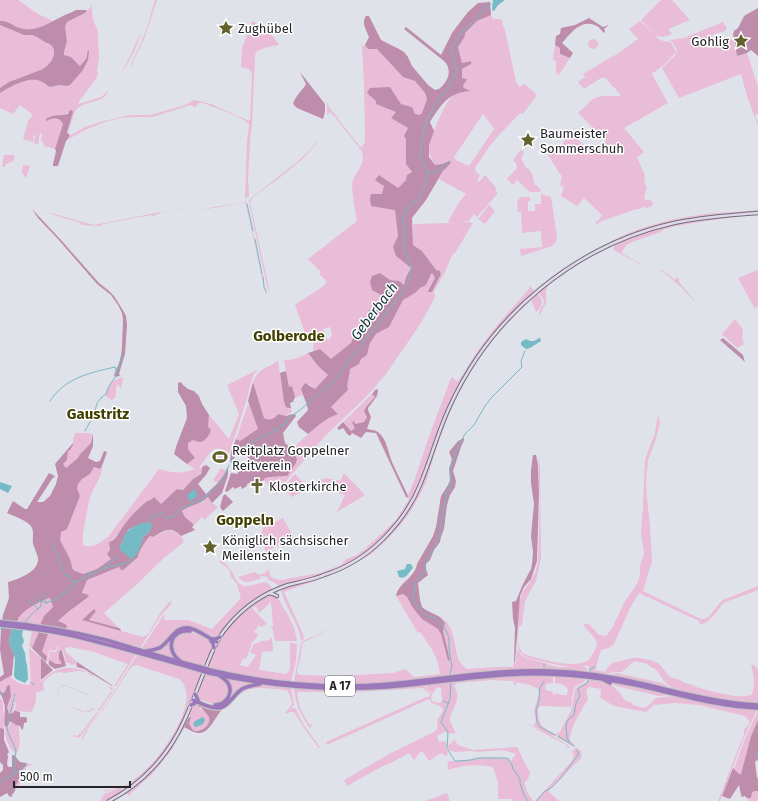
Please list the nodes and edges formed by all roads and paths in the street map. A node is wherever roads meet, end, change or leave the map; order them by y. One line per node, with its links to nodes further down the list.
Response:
1 (758, 213): 2 (main road)
2 (268, 593): 3 (main road); 5 (main road)
3 (277, 596)
4 (0, 624): 9 (highway, A 17)
5 (220, 637): 6 (highway); 7 (main road)
6 (211, 640): 7 (highway); 8 (highway); 9 (highway); 10 (highway)
7 (217, 643): 8 (main road)
8 (214, 648): 21 (main road)
9 (143, 652): 10 (highway, A 17); 11 (highway, A 17)
10 (183, 663): 11 (highway, A 17)
11 (200, 669): 12 (highway, A 17, bridge)
12 (210, 671): 14 (highway, A 17); 16 (highway, A 17)
13 (609, 674): 15 (highway)
14 (218, 675): 17 (highway, A 17); 24 (highway)
15 (602, 677): 16 (highway, A 17); 18 (highway); 20 (highway, A 17)
16 (448, 679): 17 (highway, A 17)
17 (264, 683): 24 (highway)
18 (610, 683)
19 (670, 687): 20 (highway)
20 (676, 693): 22 (highway); 26 (highway, A 17)
21 (195, 694): 23 (main road); 24 (highway)
22 (668, 696)
23 (193, 699): 24 (highway); 25 (main road)
24 (198, 701): 25 (highway)
25 (191, 705): 27 (main road)
26 (756, 707)
27 (109, 801)

